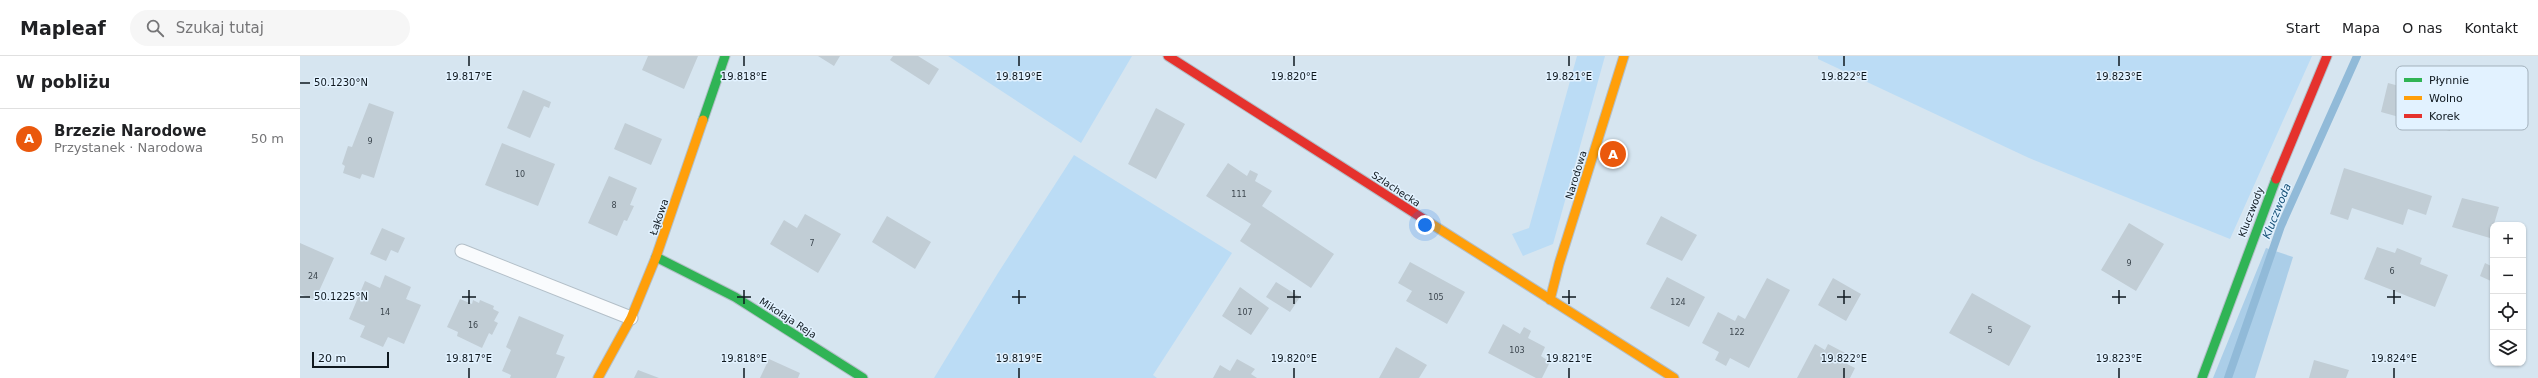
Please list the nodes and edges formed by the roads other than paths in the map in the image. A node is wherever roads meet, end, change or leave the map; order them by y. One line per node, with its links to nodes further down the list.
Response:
1 (725, 56): 6 (street, Łąkowa)
2 (1168, 56): 7 (street, Szlachecka)
3 (1624, 56): 7 (street, Narodowa)
4 (2327, 56): 12 (street, Kluczwody)
5 (462, 251): 8 (lane)
6 (656, 257): 8 (street, Łąkowa); 10 (street, Mikołaja Reja)
7 (1550, 300): 11 (street, Szlachecka)
8 (631, 318): 9 (street, Łąkowa)
9 (598, 378)
10 (863, 378)
11 (1674, 378)
12 (2202, 378)

